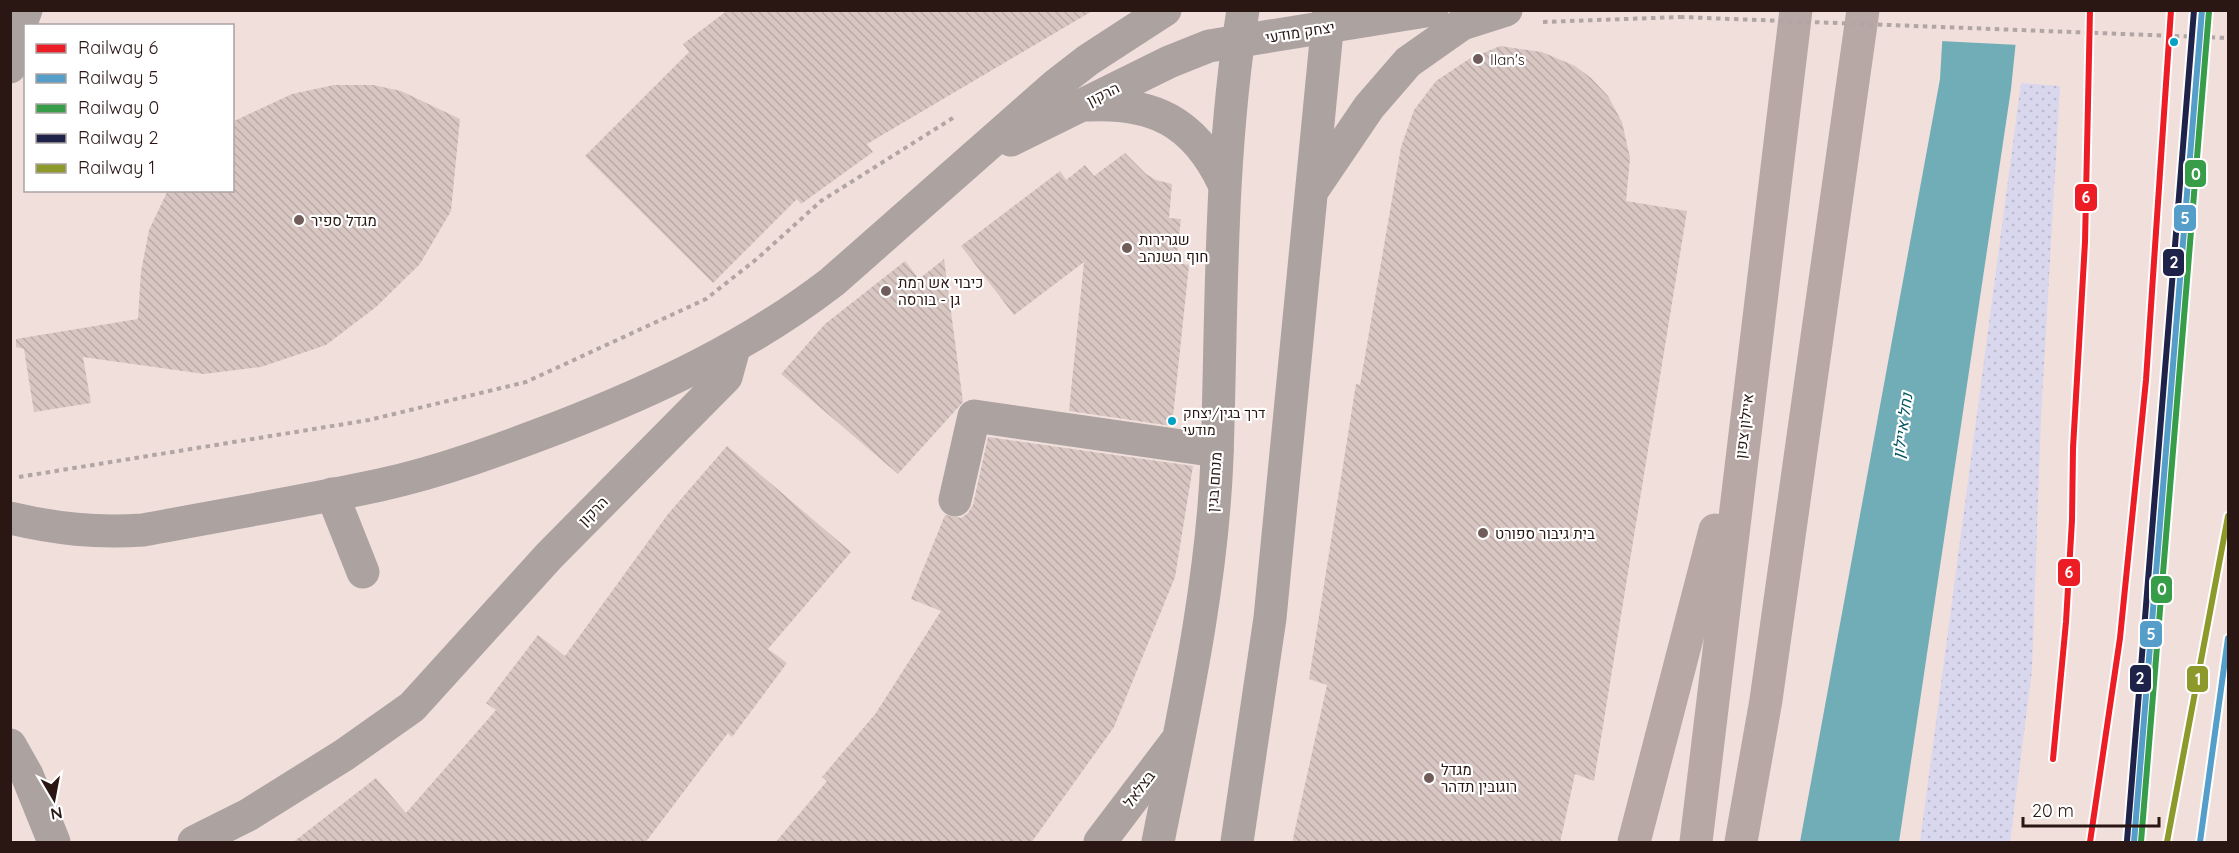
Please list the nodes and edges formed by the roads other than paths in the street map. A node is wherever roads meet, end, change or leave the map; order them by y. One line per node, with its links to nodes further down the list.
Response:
1 (26, 10): 9 (street)
2 (1166, 10): 11 (street, הרקון)
3 (1432, 10): 7 (street, יצחק מודעי)
4 (1506, 10): 13 (street)
5 (1796, 10): 15 (highway, איילון צפון)
6 (1862, 17): 32 (highway)
7 (1328, 19): 8 (street, יצחק מודעי); 13 (street)
8 (1241, 26): 10 (street, הרקון); 12 (street, מנחם בגין)
9 (10, 67)
10 (1080, 105): 11 (street, הרקון); 12 (street)
11 (972, 159): 14 (street, הרקון)
12 (1223, 182): 16 (street, מנחם בגין)
13 (1309, 194): 29 (street)
14 (734, 348): 17 (street); 26 (street, הרקון)
15 (1746, 412): 30 (highway); 31 (highway, איילון צפון)
16 (1216, 451): 18 (street); 23 (street, מנחם בגין)
17 (332, 494): 20 (street); 22 (street)
18 (955, 500)
19 (10, 518): 20 (street)
20 (58, 529): 21 (street)
21 (10, 538)
22 (363, 572)
23 (1179, 736): 27 (street, בצלאל); 28 (street, מנחם בגין)
24 (10, 745): 25 (street)
25 (54, 843)
26 (194, 843)
27 (1100, 843)
28 (1158, 843)
29 (1237, 843)
30 (1635, 843)
31 (1696, 843)
32 (1741, 843)

